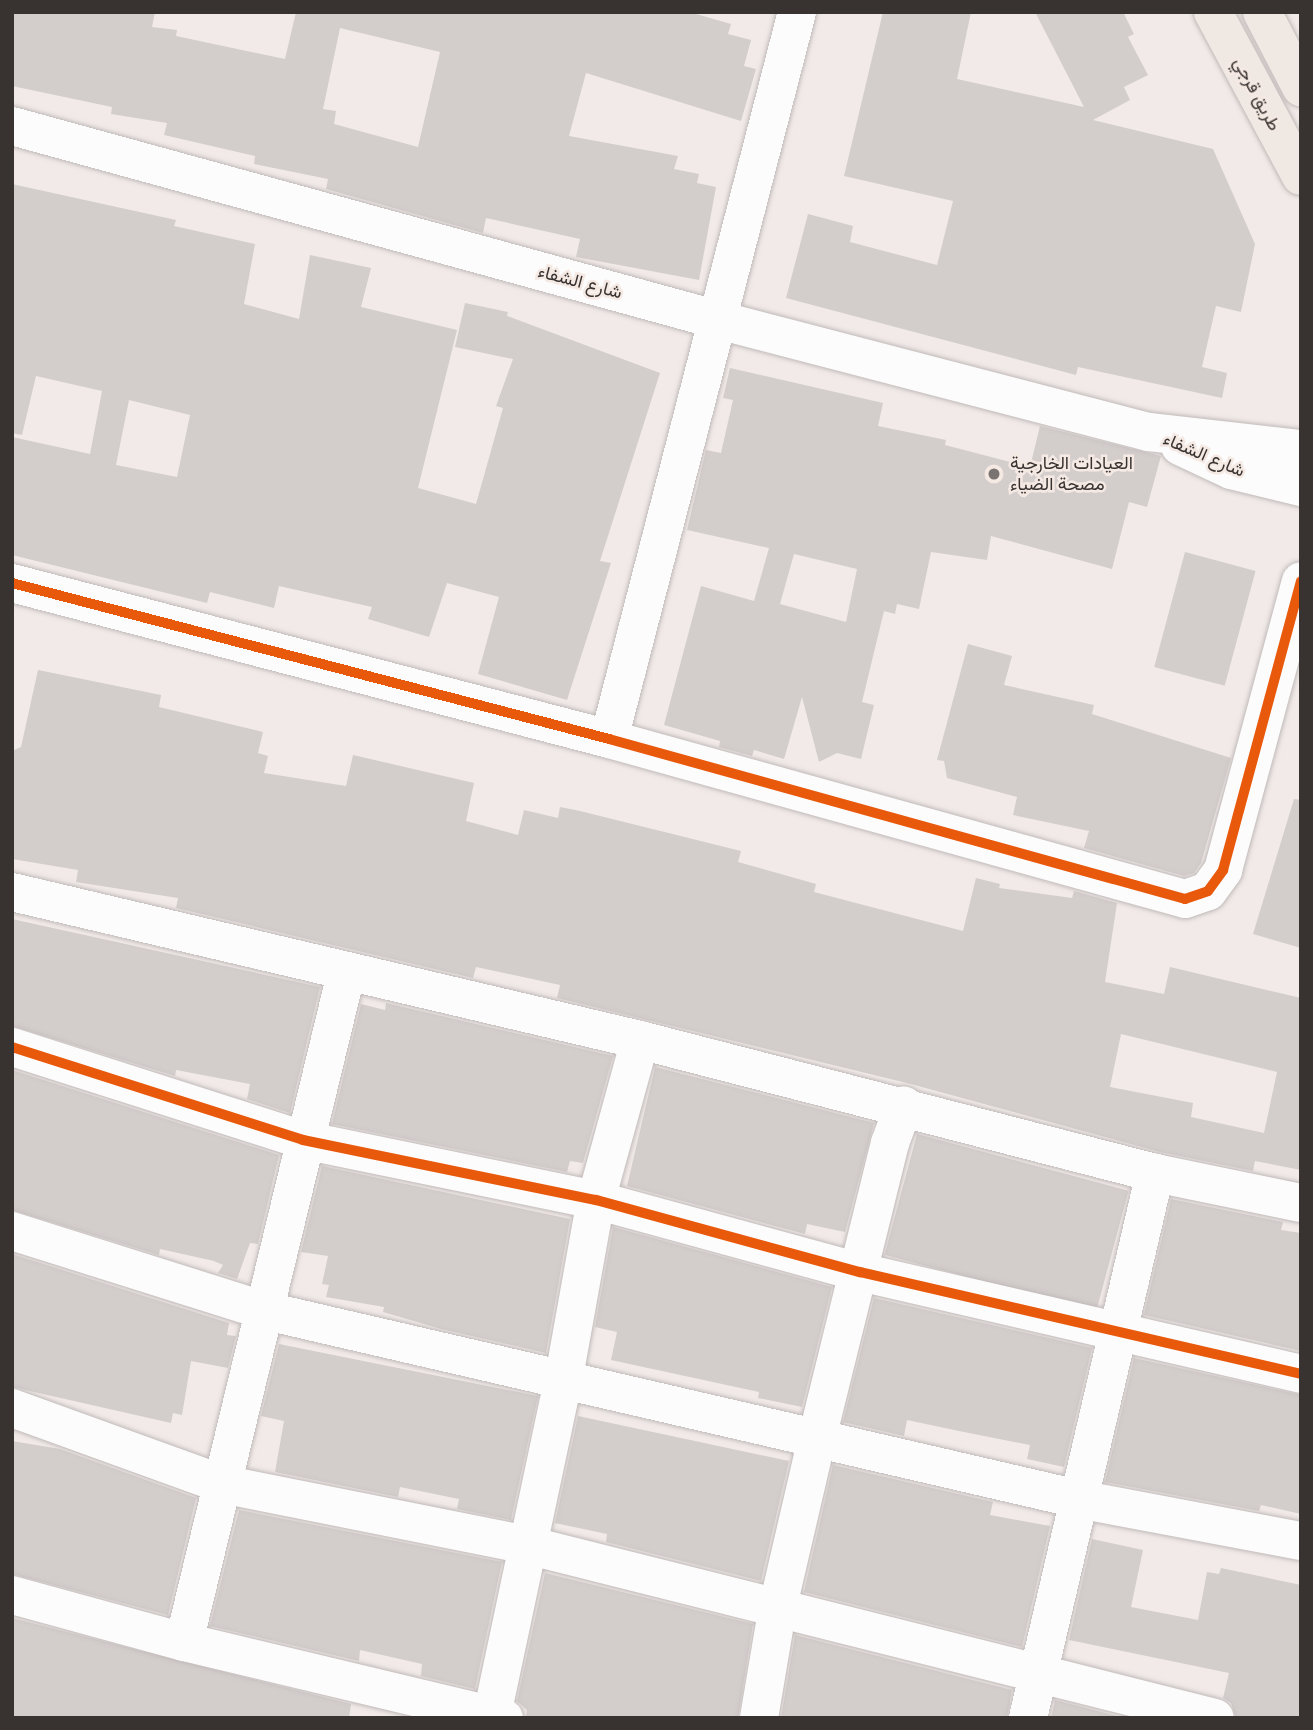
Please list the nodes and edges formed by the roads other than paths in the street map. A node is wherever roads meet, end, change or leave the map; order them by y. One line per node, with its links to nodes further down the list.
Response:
1 (797, 12): 7 (street)
2 (1213, 12): 6 (highway, طريق قرجي)
3 (1262, 12): 4 (highway)
4 (1301, 87)
5 (12, 126): 7 (street, شارع الشفاء)
6 (1301, 176)
7 (718, 320): 8 (street, شارع الشفاء); 13 (street)
8 (1149, 432): 9 (street, شارع الشفاء); 10 (street, شارع الشفاء)
9 (1301, 449)
10 (1301, 487)
11 (1301, 581): 13 (street)
12 (12, 583): 13 (street)
13 (609, 739)
14 (12, 892): 15 (street)
15 (346, 974): 16 (street); 19 (street)
16 (640, 1040): 18 (street); 21 (street)
17 (12, 1047): 19 (street)
18 (904, 1105): 20 (street); 24 (street)
19 (303, 1140): 21 (street); 25 (street)
20 (1155, 1173): 22 (street); 26 (street)
21 (596, 1200): 24 (street); 28 (street)
22 (1301, 1203)
23 (12, 1231): 25 (street)
24 (860, 1272): 26 (street); 30 (street)
25 (262, 1310): 28 (street); 31 (street)
26 (1118, 1333): 27 (street); 32 (street)
27 (1301, 1374)
28 (564, 1377): 30 (street); 34 (street)
29 (12, 1408): 31 (street)
30 (817, 1438): 32 (street); 36 (street)
31 (222, 1485): 34 (street); 37 (street)
32 (1078, 1499): 33 (street); 38 (street)
33 (1301, 1541)
34 (527, 1545): 36 (street); 39 (street)
35 (12, 1595): 37 (street)
36 (778, 1606): 38 (street); 40 (street)
37 (184, 1642): 39 (street)
38 (1040, 1677): 41 (street); 42 (street)
39 (498, 1716)
40 (759, 1718)
41 (1028, 1718)
42 (1215, 1718)

